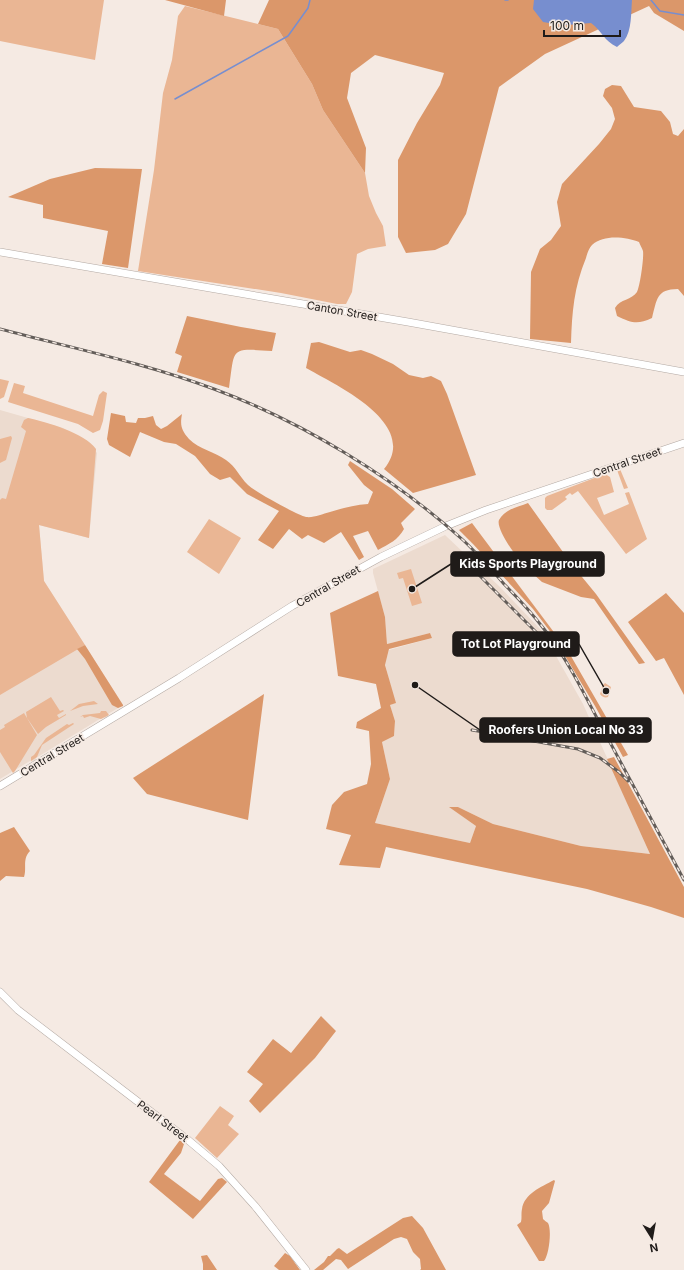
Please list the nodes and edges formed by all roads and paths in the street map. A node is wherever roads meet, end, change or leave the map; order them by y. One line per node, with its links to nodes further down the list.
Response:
1 (0, 252): 2 (main road, Canton Street)
2 (684, 372)
3 (684, 443): 4 (main road, Central Street)
4 (0, 786)
5 (0, 992): 6 (main road, Pearl Street)
6 (306, 1270)

